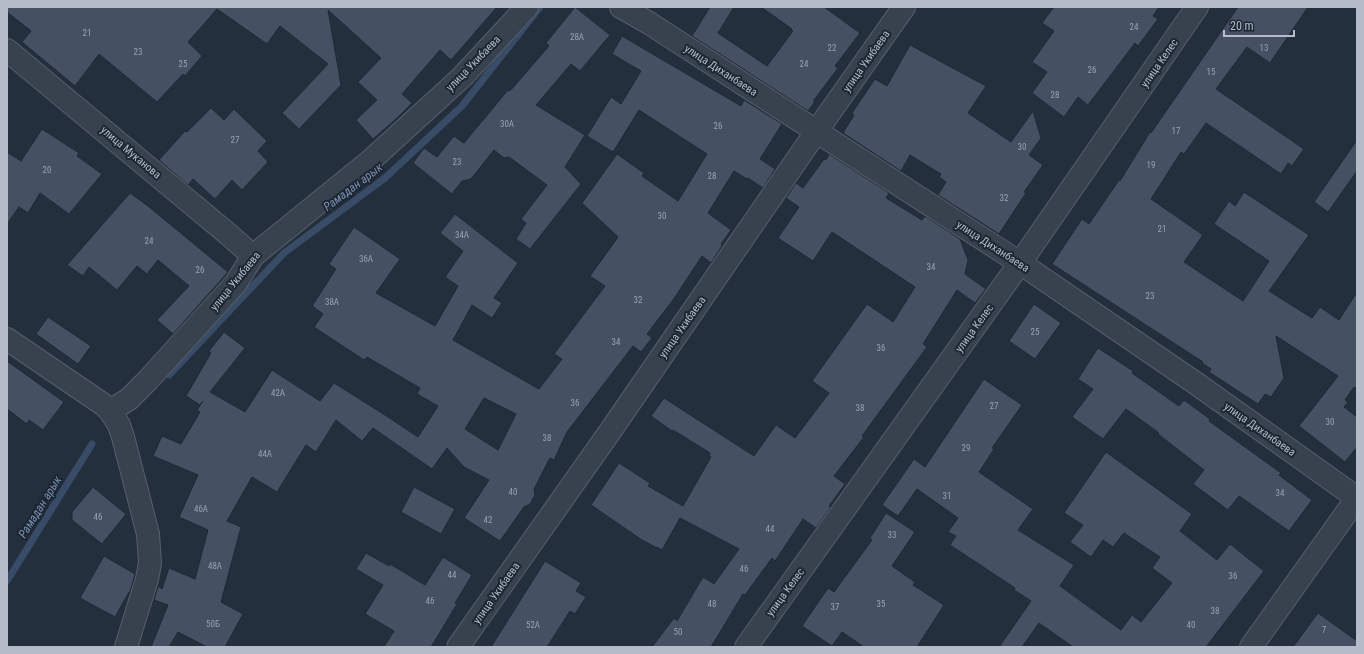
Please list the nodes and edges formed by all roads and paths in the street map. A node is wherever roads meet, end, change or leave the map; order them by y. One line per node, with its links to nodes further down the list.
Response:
1 (527, 7): 7 (street, улица Укибаева)
2 (621, 7): 6 (street, улица Диханбаева)
3 (904, 7): 6 (street, улица Укибаева)
4 (1197, 7): 8 (street, улица Келес)
5 (7, 50): 7 (street, улица Муканова)
6 (816, 132): 8 (street, улица Диханбаева); 13 (street, улица Укибаева)
7 (252, 256): 10 (street, улица Укибаева)
8 (1020, 263): 11 (street, улица Диханбаева); 14 (street, улица Келес)
9 (7, 338): 10 (street)
10 (110, 411): 12 (street)
11 (1357, 498): 15 (street, улица Диханбаева)
12 (126, 647)
13 (458, 647)
14 (746, 647)
15 (1251, 647)

